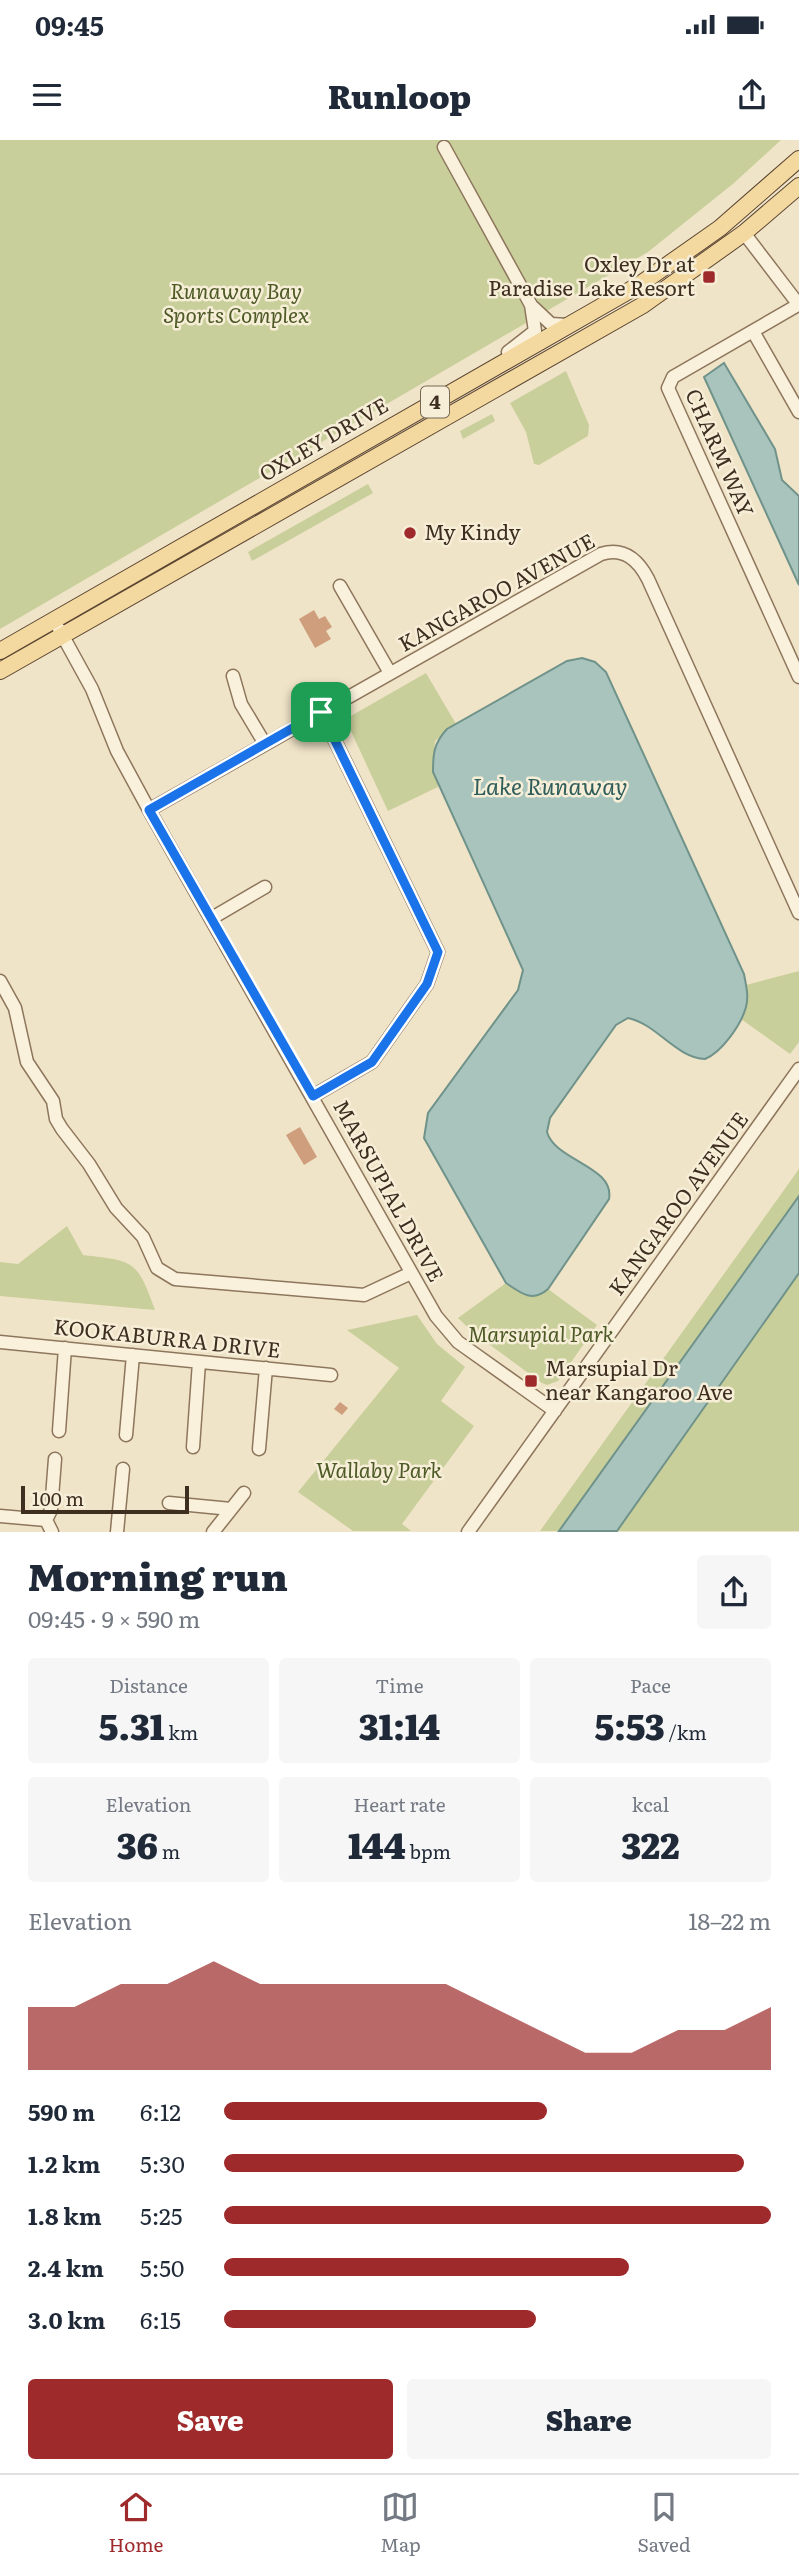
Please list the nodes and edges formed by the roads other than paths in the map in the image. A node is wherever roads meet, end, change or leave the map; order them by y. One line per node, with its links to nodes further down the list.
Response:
1 (444, 147): 5 (street)
2 (799, 159): 7 (main road, OXLEY DRIVE / 4)
3 (799, 186): 4 (main road, OXLEY DRIVE / 4)
4 (744, 233): 6 (street); 13 (main road, OXLEY DRIVE / 4)
5 (531, 304): 7 (street); 9 (street)
6 (799, 305): 8 (street, CHARM WAY)
7 (569, 326): 9 (main road, OXLEY DRIVE / 4)
8 (754, 333): 10 (street); 18 (street, CHARM WAY)
9 (488, 372): 12 (main road, OXLEY DRIVE / 4)
10 (799, 412)
11 (340, 586): 16 (street)
12 (53, 619): 13 (street, MARSUPIAL DRIVE); 14 (main road, OXLEY DRIVE / 4)
13 (63, 635): 15 (main road, OXLEY DRIVE / 4); 21 (street, MARSUPIAL DRIVE)
14 (0, 651)
15 (0, 670)
16 (390, 674): 19 (street, KANGAROO AVENUE); 23 (street, KANGAROO AVENUE)
17 (233, 676): 20 (street)
18 (799, 677)
19 (321, 712): 20 (street, KANGAROO AVENUE); 27 (street)
20 (265, 744): 21 (street, KANGAROO AVENUE)
21 (149, 810): 24 (street, MARSUPIAL DRIVE)
22 (265, 887): 24 (street)
23 (799, 913)
24 (212, 918): 27 (street, MARSUPIAL DRIVE)
25 (0, 981): 28 (street)
26 (799, 1069): 35 (street, KANGAROO AVENUE)
27 (313, 1096): 28 (street, MARSUPIAL DRIVE)
28 (411, 1273): 35 (street, MARSUPIAL DRIVE)
29 (0, 1342): 30 (street, KOOKABURRA DRIVE)
30 (65, 1348): 31 (street, KOOKABURRA DRIVE); 36 (street)
31 (133, 1355): 32 (street, KOOKABURRA DRIVE); 37 (street)
32 (200, 1362): 33 (street, KOOKABURRA DRIVE); 38 (street)
33 (266, 1368): 34 (street, KOOKABURRA DRIVE); 39 (street)
34 (331, 1375)
35 (555, 1411): 49 (street, KANGAROO AVENUE)
36 (59, 1432)
37 (126, 1435)
38 (193, 1447)
39 (259, 1449)
40 (55, 1459): 46 (street)
41 (123, 1469): 47 (street)
42 (244, 1493): 44 (street)
43 (169, 1503): 44 (street)
44 (231, 1509): 48 (street)
45 (0, 1516): 46 (street)
46 (49, 1526)
47 (117, 1531)
48 (213, 1531)
49 (468, 1531)

